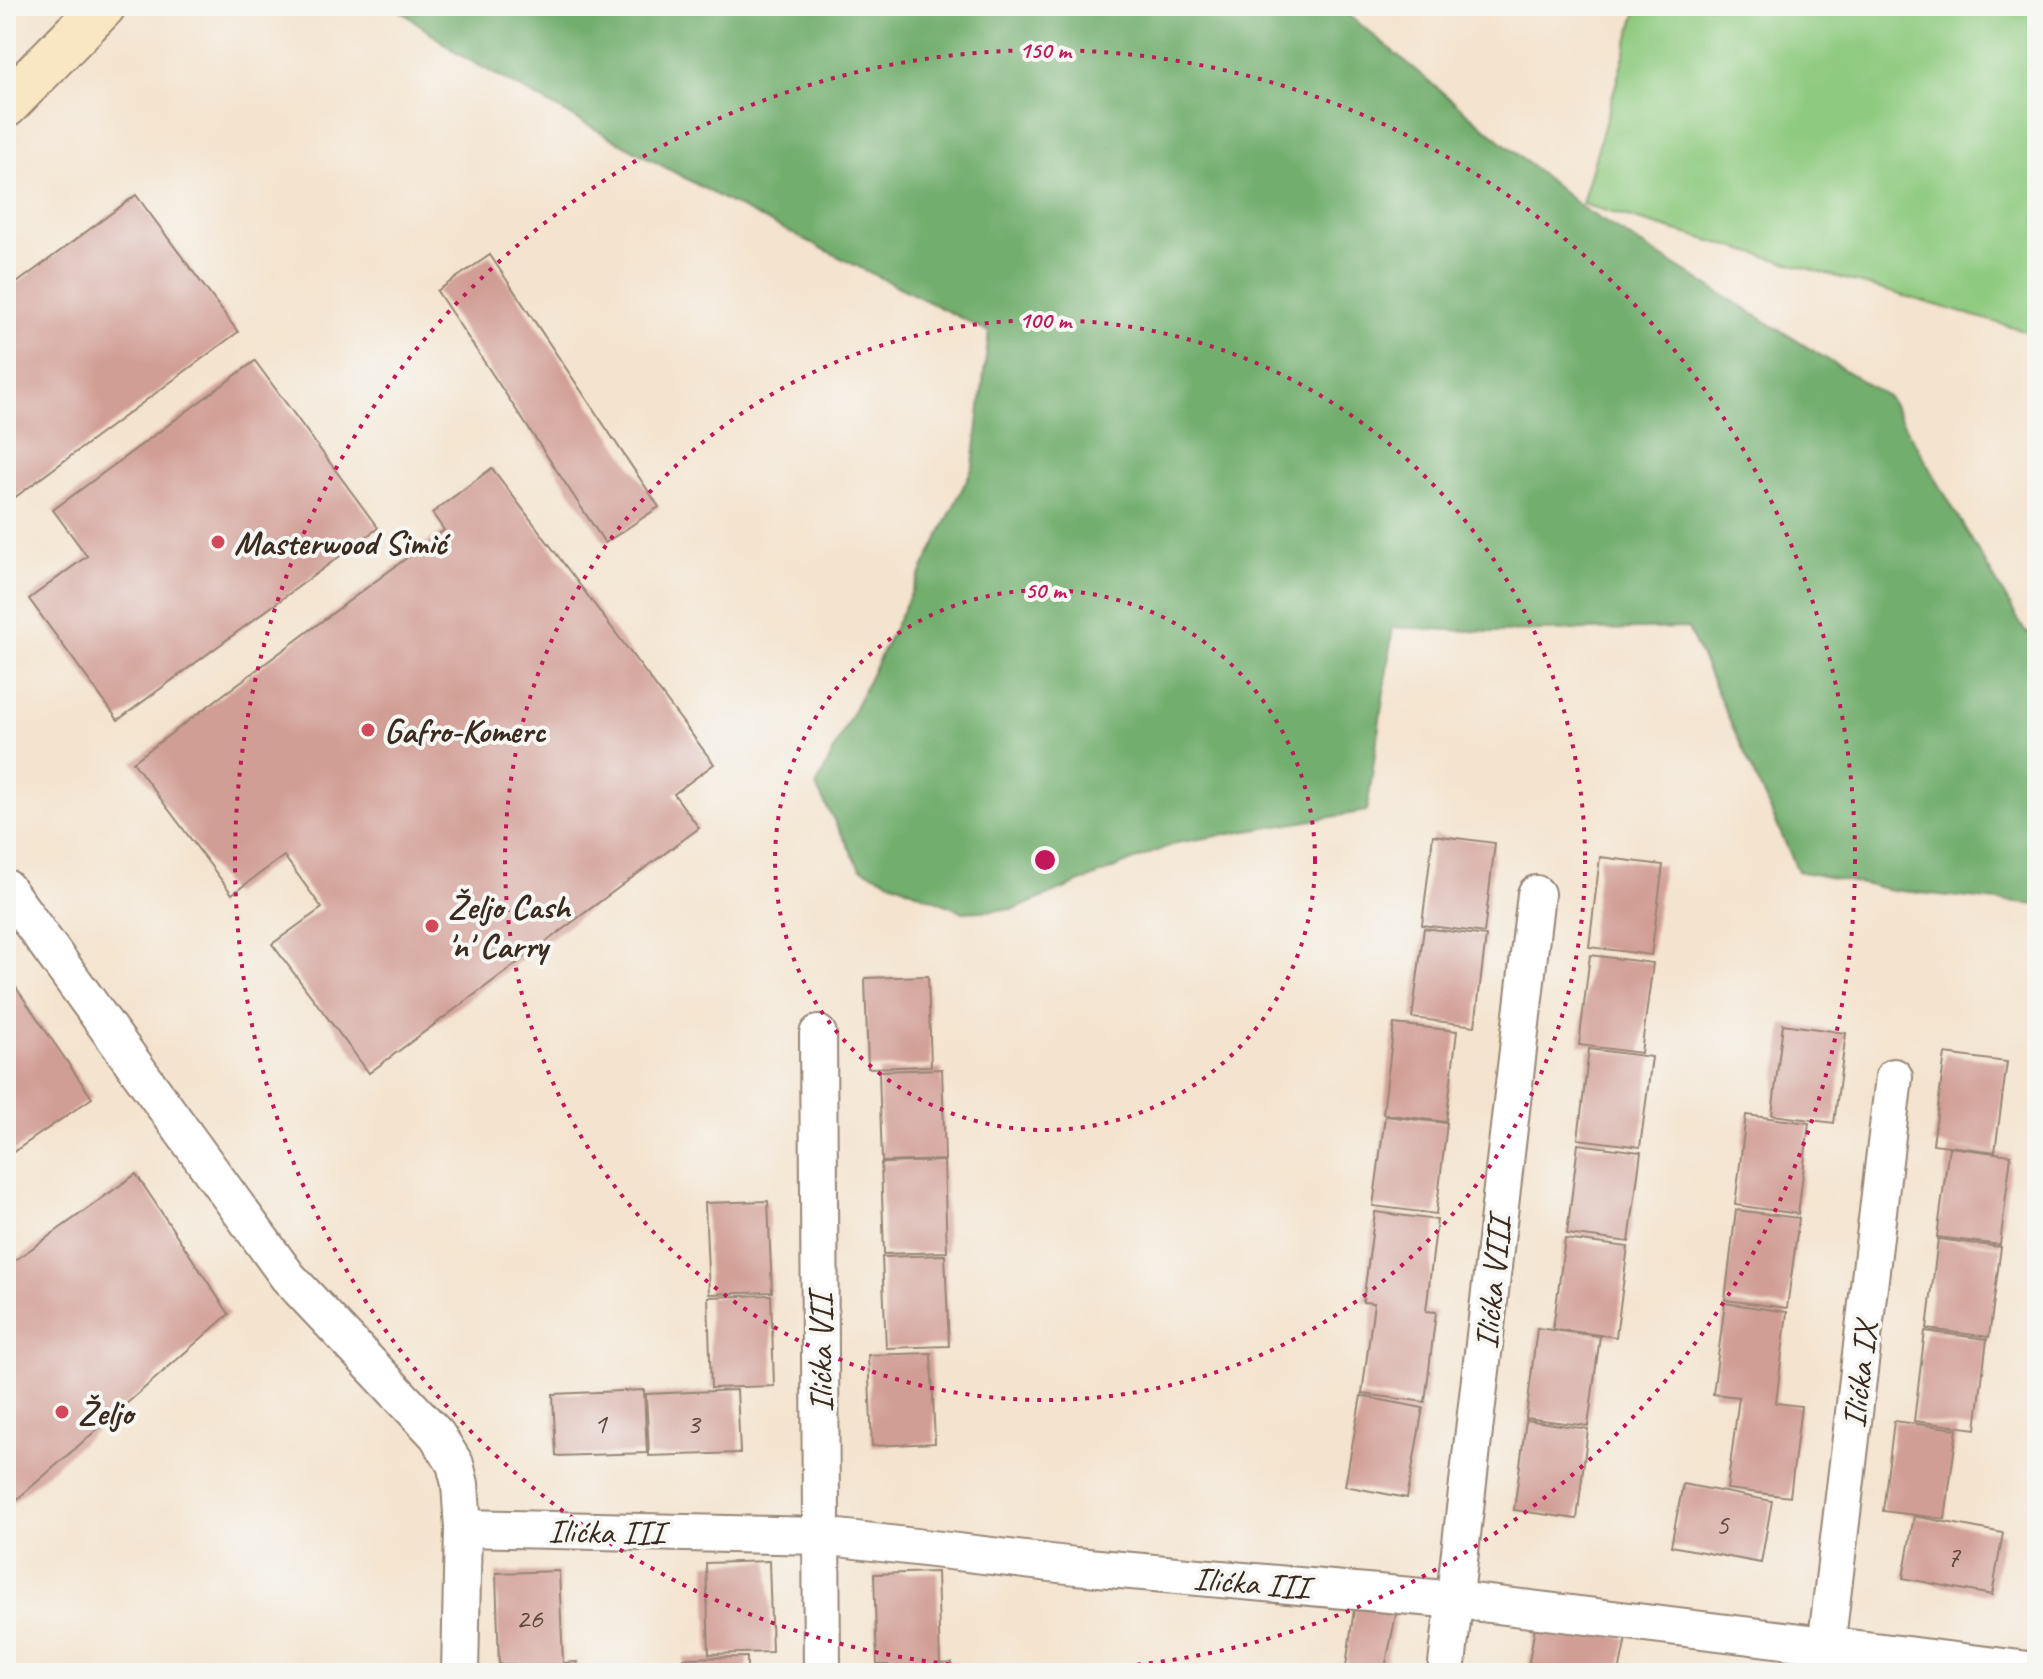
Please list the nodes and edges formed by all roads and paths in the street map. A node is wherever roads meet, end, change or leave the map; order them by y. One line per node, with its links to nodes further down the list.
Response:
1 (103, 6): 2 (street)
2 (6, 105)
3 (6, 888): 7 (street)
4 (1536, 894): 9 (street, Ilićka VIII)
5 (818, 1034): 8 (street, Ilićka VII)
6 (1894, 1077): 10 (street, Ilićka IX)
7 (463, 1528): 8 (street, Ilićka III); 12 (street)
8 (822, 1536): 9 (street, Ilićka III); 13 (street, Ilićka VII)
9 (1456, 1600): 10 (street, Ilićka III); 14 (street, Ilićka VIII)
10 (1825, 1658): 11 (street, Ilićka III)
11 (2037, 1671)
12 (460, 1673)
13 (822, 1673)
14 (1446, 1673)

